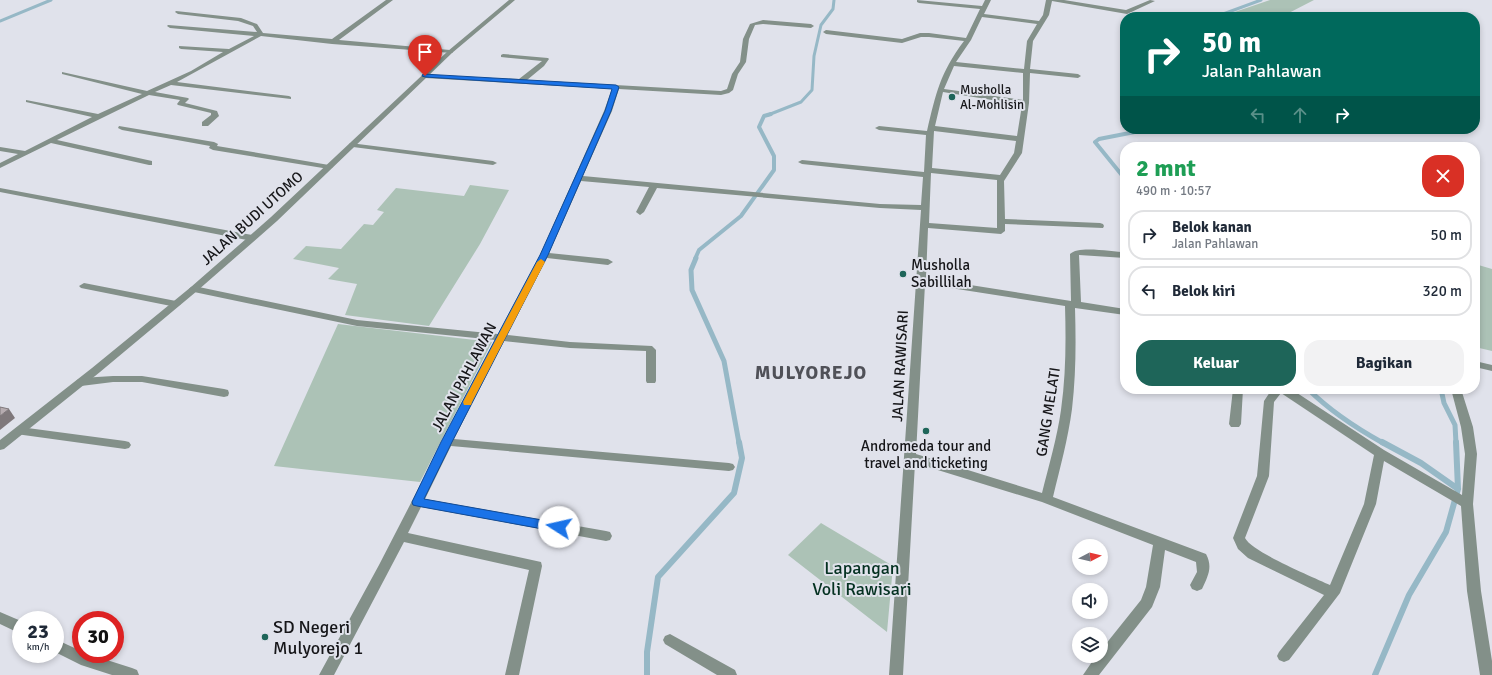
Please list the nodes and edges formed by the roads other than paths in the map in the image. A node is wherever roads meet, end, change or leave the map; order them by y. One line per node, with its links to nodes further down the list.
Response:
1 (390, 0): 15 (street)
2 (512, 0): 18 (street, JALAN BUDI UTOMO)
3 (1049, 0): 9 (street)
4 (1054, 0): 6 (street)
5 (919, 1): 7 (street)
6 (1152, 2)
7 (984, 8): 9 (street); 14 (street, JALAN RAWISARI)
8 (178, 12): 13 (street)
9 (1040, 23): 21 (street)
10 (170, 26): 13 (street)
11 (811, 26): 27 (street)
12 (826, 32): 14 (street)
13 (261, 34): 15 (street); 17 (street)
14 (968, 40): 20 (street, JALAN RAWISARI)
15 (332, 42): 18 (street)
16 (181, 47): 17 (street)
17 (228, 52): 26 (street)
18 (450, 52): 23 (street, JALAN BUDI UTOMO)
19 (503, 56): 25 (street)
20 (952, 64): 21 (street); 28 (street, JALAN RAWISARI)
21 (1026, 72): 24 (street); 32 (street)
22 (64, 73): 29 (street)
23 (425, 76): 25 (street); 40 (street, JALAN BUDI UTOMO)
24 (1078, 76)
25 (520, 82): 27 (street)
26 (171, 83): 29 (street); 30 (street)
27 (616, 87): 49 (street, JALAN PAHLAWAN)
28 (940, 90): 32 (street); 37 (street, JALAN RAWISARI)
29 (148, 93): 33 (street); 34 (street)
30 (289, 98)
31 (28, 101): 33 (street)
32 (1026, 103): 38 (street)
33 (99, 116): 39 (street)
34 (205, 124)
35 (122, 128): 47 (street)
36 (879, 128): 37 (street)
37 (931, 131): 38 (street); 48 (street, JALAN RAWISARI)
38 (1020, 138): 50 (street)
39 (50, 141): 42 (street); 44 (street)
40 (353, 145): 45 (street); 47 (street, JALAN BUDI UTOMO)
41 (0, 149): 42 (street)
42 (26, 153): 46 (street)
43 (802, 162): 48 (street)
44 (149, 163)
45 (493, 163)
46 (0, 166)
47 (329, 167): 58 (street, JALAN BUDI UTOMO)
48 (927, 172): 50 (street); 53 (street, JALAN RAWISARI)
49 (579, 178): 51 (street); 59 (street, JALAN PAHLAWAN)
50 (1001, 178): 55 (street)
51 (655, 184): 53 (street); 54 (street)
52 (0, 190): 58 (street)
53 (925, 208): 56 (street, JALAN RAWISARI)
54 (640, 212)
55 (1001, 221): 56 (street); 57 (street)
56 (925, 225): 62 (street, JALAN RAWISARI)
57 (1100, 226)
58 (252, 238): 64 (street, JALAN BUDI UTOMO)
59 (544, 255): 61 (street); 68 (street, JALAN PAHLAWAN)
60 (1120, 256): 66 (street, GANG MELATI)
61 (608, 262)
62 (920, 280): 66 (street); 84 (street, JALAN RAWISARI)
63 (84, 286): 65 (street)
64 (194, 289): 65 (street, JALAN BUDI UTOMO); 68 (street)
65 (176, 304): 72 (street, JALAN BUDI UTOMO)
66 (1073, 304): 67 (street); 86 (street, GANG MELATI)
67 (1120, 311)
68 (501, 339): 71 (street); 80 (street, JALAN PAHLAWAN)
69 (1480, 365): 70 (street)
70 (1492, 368)
71 (651, 381)
72 (81, 382): 73 (street); 79 (street, JALAN BUDI UTOMO)
73 (224, 393)
74 (1238, 394): 78 (street)
75 (1275, 394): 93 (street)
76 (1291, 394): 83 (street)
77 (1458, 394): 88 (street)
78 (1235, 424)
79 (20, 431): 81 (street); 82 (street, JALAN BUDI UTOMO)
80 (447, 442): 85 (street); 87 (street, JALAN PAHLAWAN)
81 (125, 445)
82 (0, 446)
83 (1380, 453): 88 (street); 93 (street)
84 (910, 457): 86 (street); 104 (street, JALAN RAWISARI)
85 (729, 467)
86 (1046, 499): 91 (street)
87 (417, 502): 89 (street, JALAN PAHLAWAN); 90 (street)
88 (1464, 503): 98 (street)
89 (400, 536): 101 (street, JALAN PAHLAWAN); 102 (street)
90 (606, 536)
91 (1160, 542): 92 (street); 105 (street)
92 (1197, 585)
93 (1333, 593): 99 (street)
94 (0, 618): 95 (street)
95 (12, 624)
96 (670, 640): 103 (street)
97 (64, 649): 100 (street)
98 (1488, 650): 106 (street)
99 (1284, 656)
100 (132, 675)
101 (326, 675)
102 (512, 675)
103 (730, 675)
104 (896, 675)
105 (1090, 675)
106 (1486, 675)

